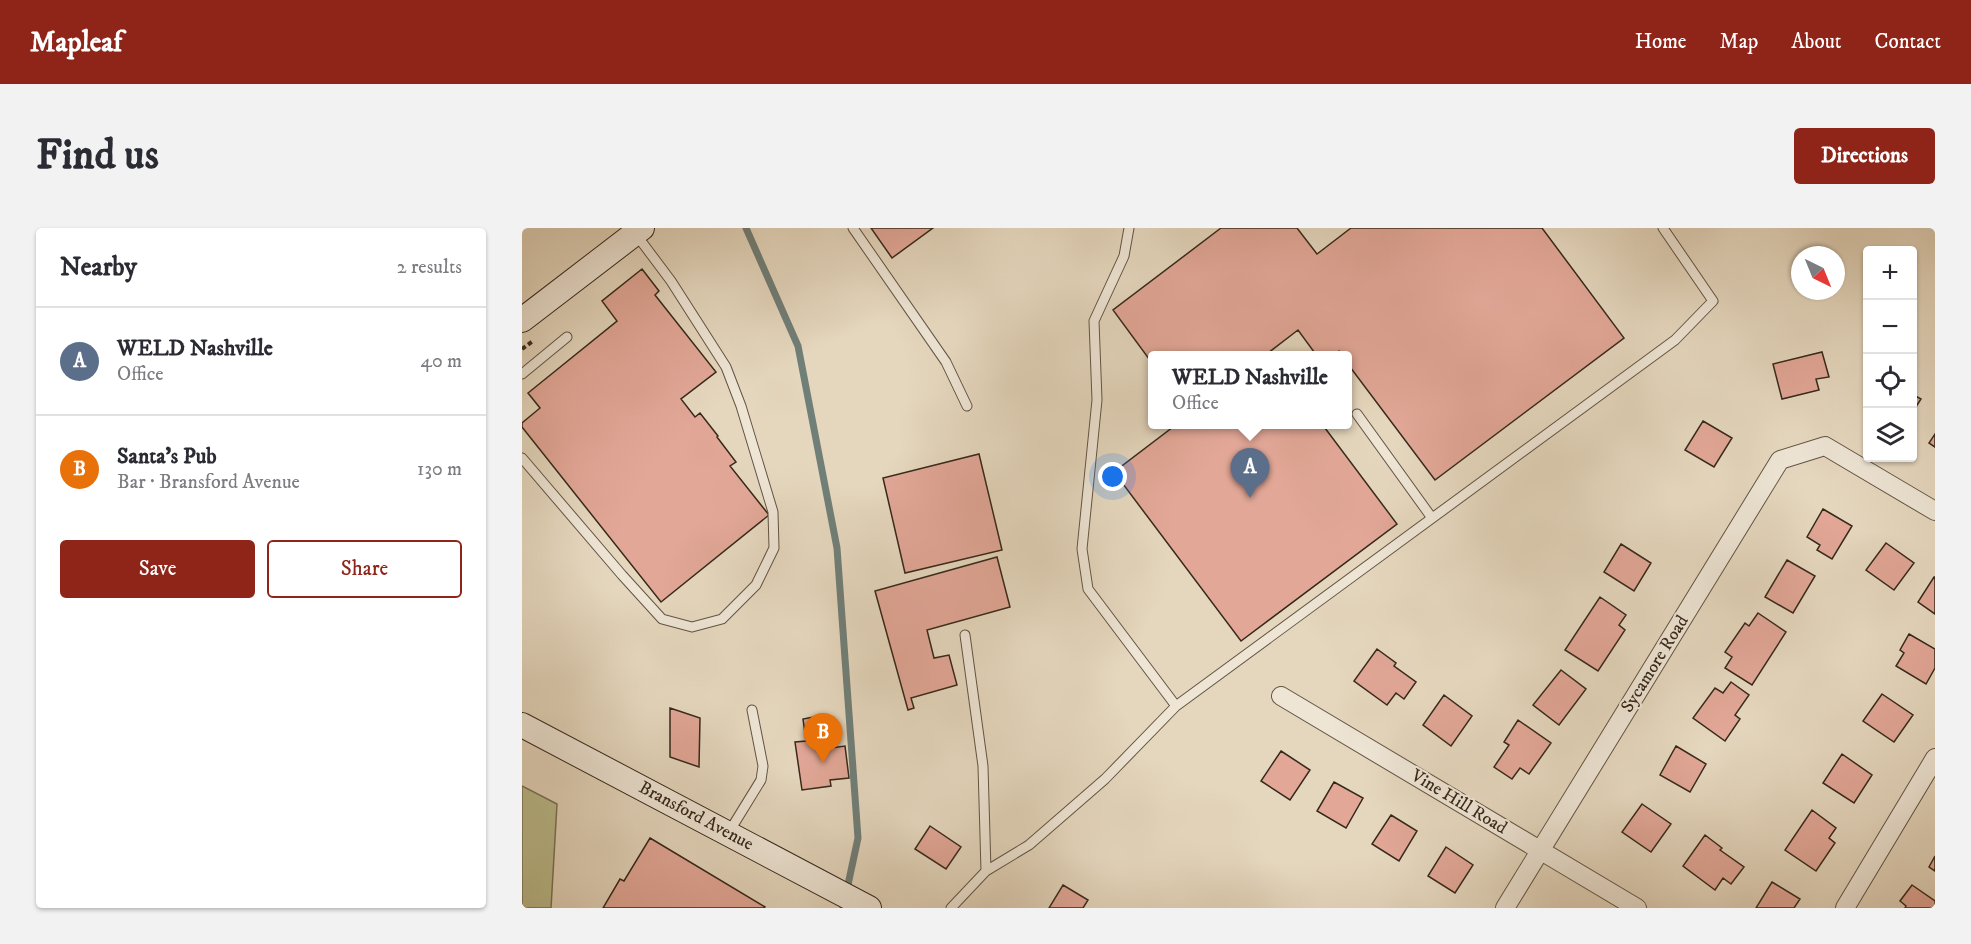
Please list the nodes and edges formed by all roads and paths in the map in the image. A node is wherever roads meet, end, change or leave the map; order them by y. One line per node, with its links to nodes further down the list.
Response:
1 (853, 228): 8 (lane)
2 (1129, 228): 15 (lane)
3 (1663, 228): 12 (lane)
4 (636, 230): 5 (main road); 10 (lane)
5 (522, 320)
6 (567, 338): 7 (lane)
7 (522, 374)
8 (967, 406)
9 (1357, 414): 12 (lane)
10 (522, 459)
11 (1935, 511): 20 (street, Sycamore Road)
12 (1432, 518): 15 (lane)
13 (965, 635): 21 (lane)
14 (1281, 696): 20 (street, Vine Hill Road)
15 (1176, 706): 21 (lane)
16 (752, 710): 19 (lane)
17 (522, 725): 19 (main road, Bransford Avenue)
18 (1935, 758): 26 (street)
19 (728, 833): 22 (main road, Bransford Avenue)
20 (1540, 851): 24 (street, Sycamore Road); 25 (street, Vine Hill Road)
21 (986, 871): 23 (lane)
22 (869, 908)
23 (951, 908)
24 (1505, 908)
25 (1637, 908)
26 (1845, 908)

